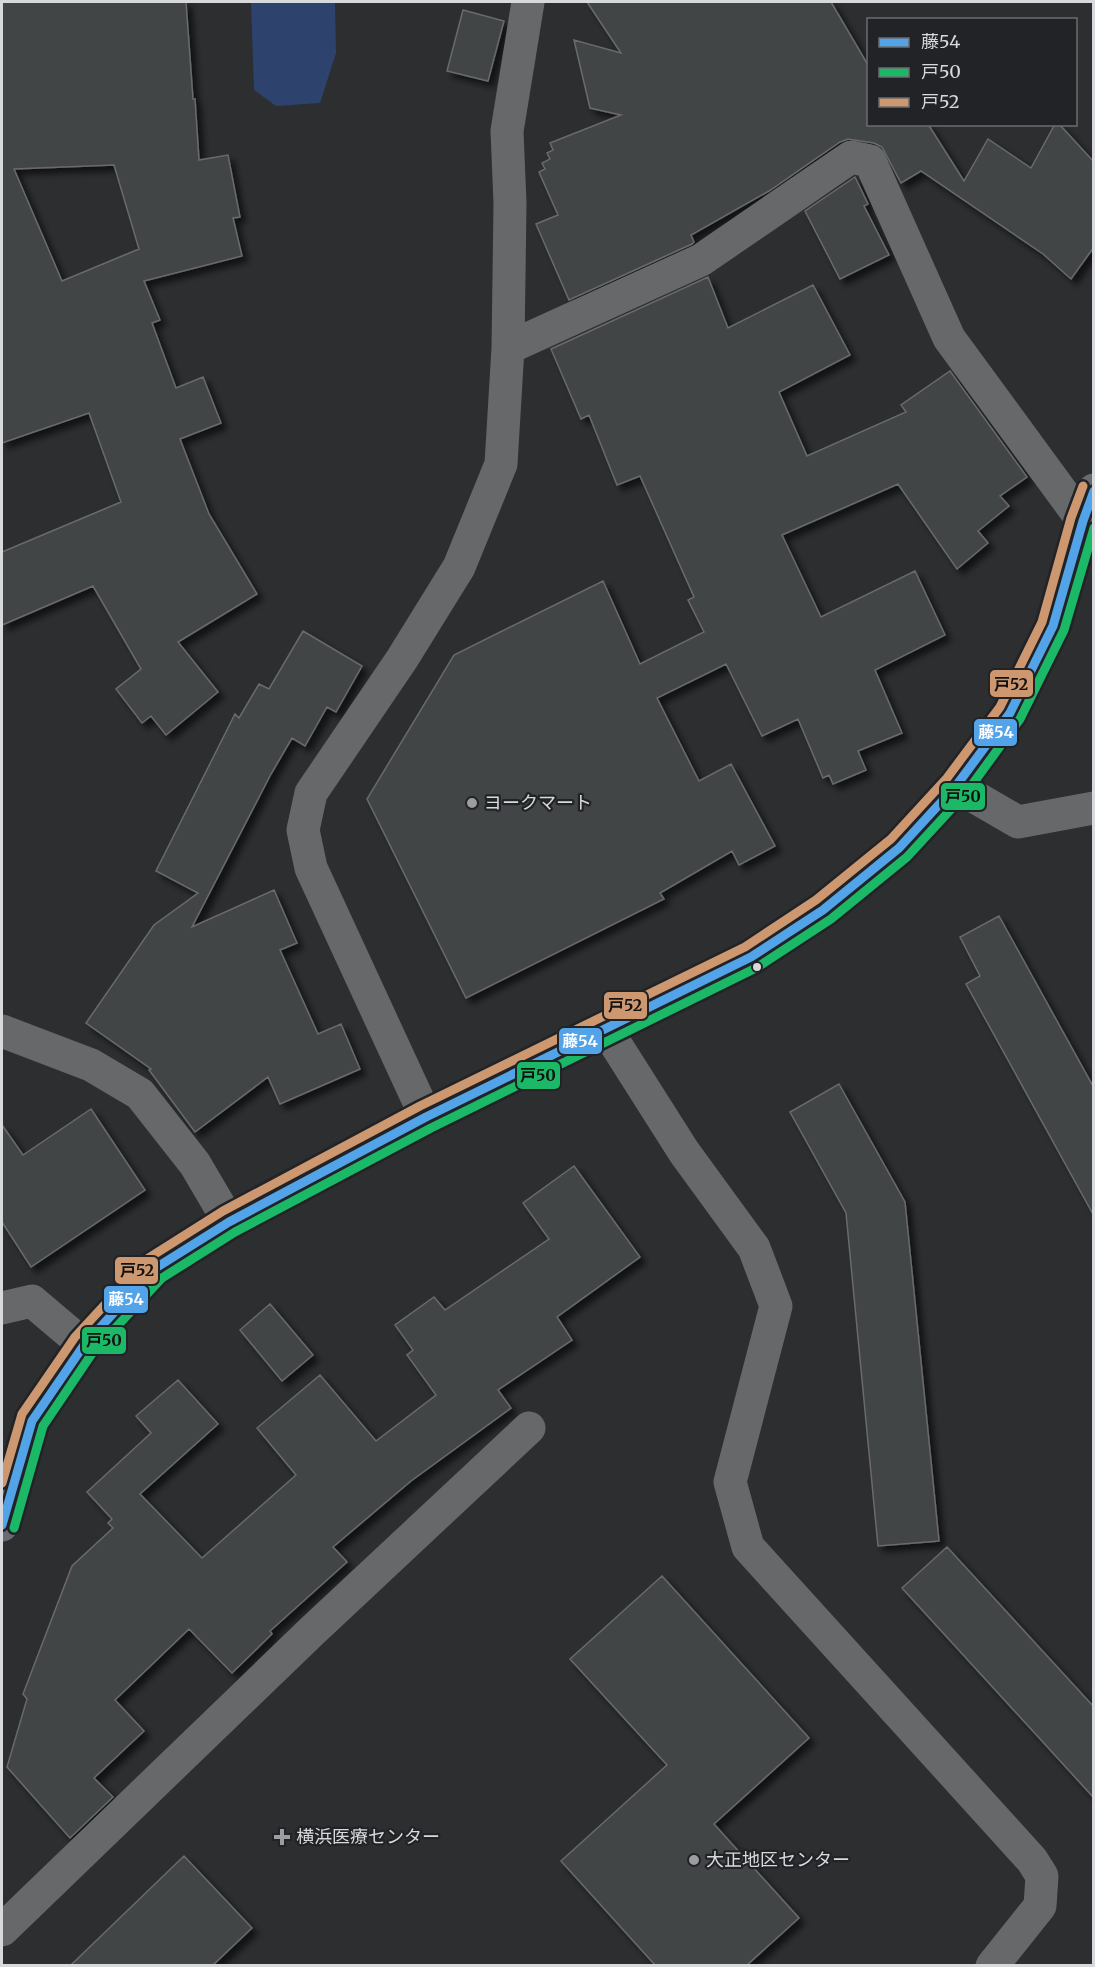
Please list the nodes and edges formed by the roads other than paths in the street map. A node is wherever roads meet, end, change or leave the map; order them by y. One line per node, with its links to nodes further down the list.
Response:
1 (528, 2): 2 (street)
2 (508, 348): 4 (street); 9 (street)
3 (1094, 490): 4 (main road)
4 (1083, 521): 5 (main road)
5 (956, 786): 6 (street); 7 (main road)
6 (1094, 808)
7 (606, 1029): 9 (main road); 16 (street)
8 (2, 1031): 10 (street)
9 (426, 1117): 10 (main road)
10 (229, 1222): 12 (main road)
11 (2, 1308): 12 (street)
12 (84, 1346): 14 (main road)
13 (529, 1428): 15 (street)
14 (2, 1525)
15 (2, 1929)
16 (992, 1965)

